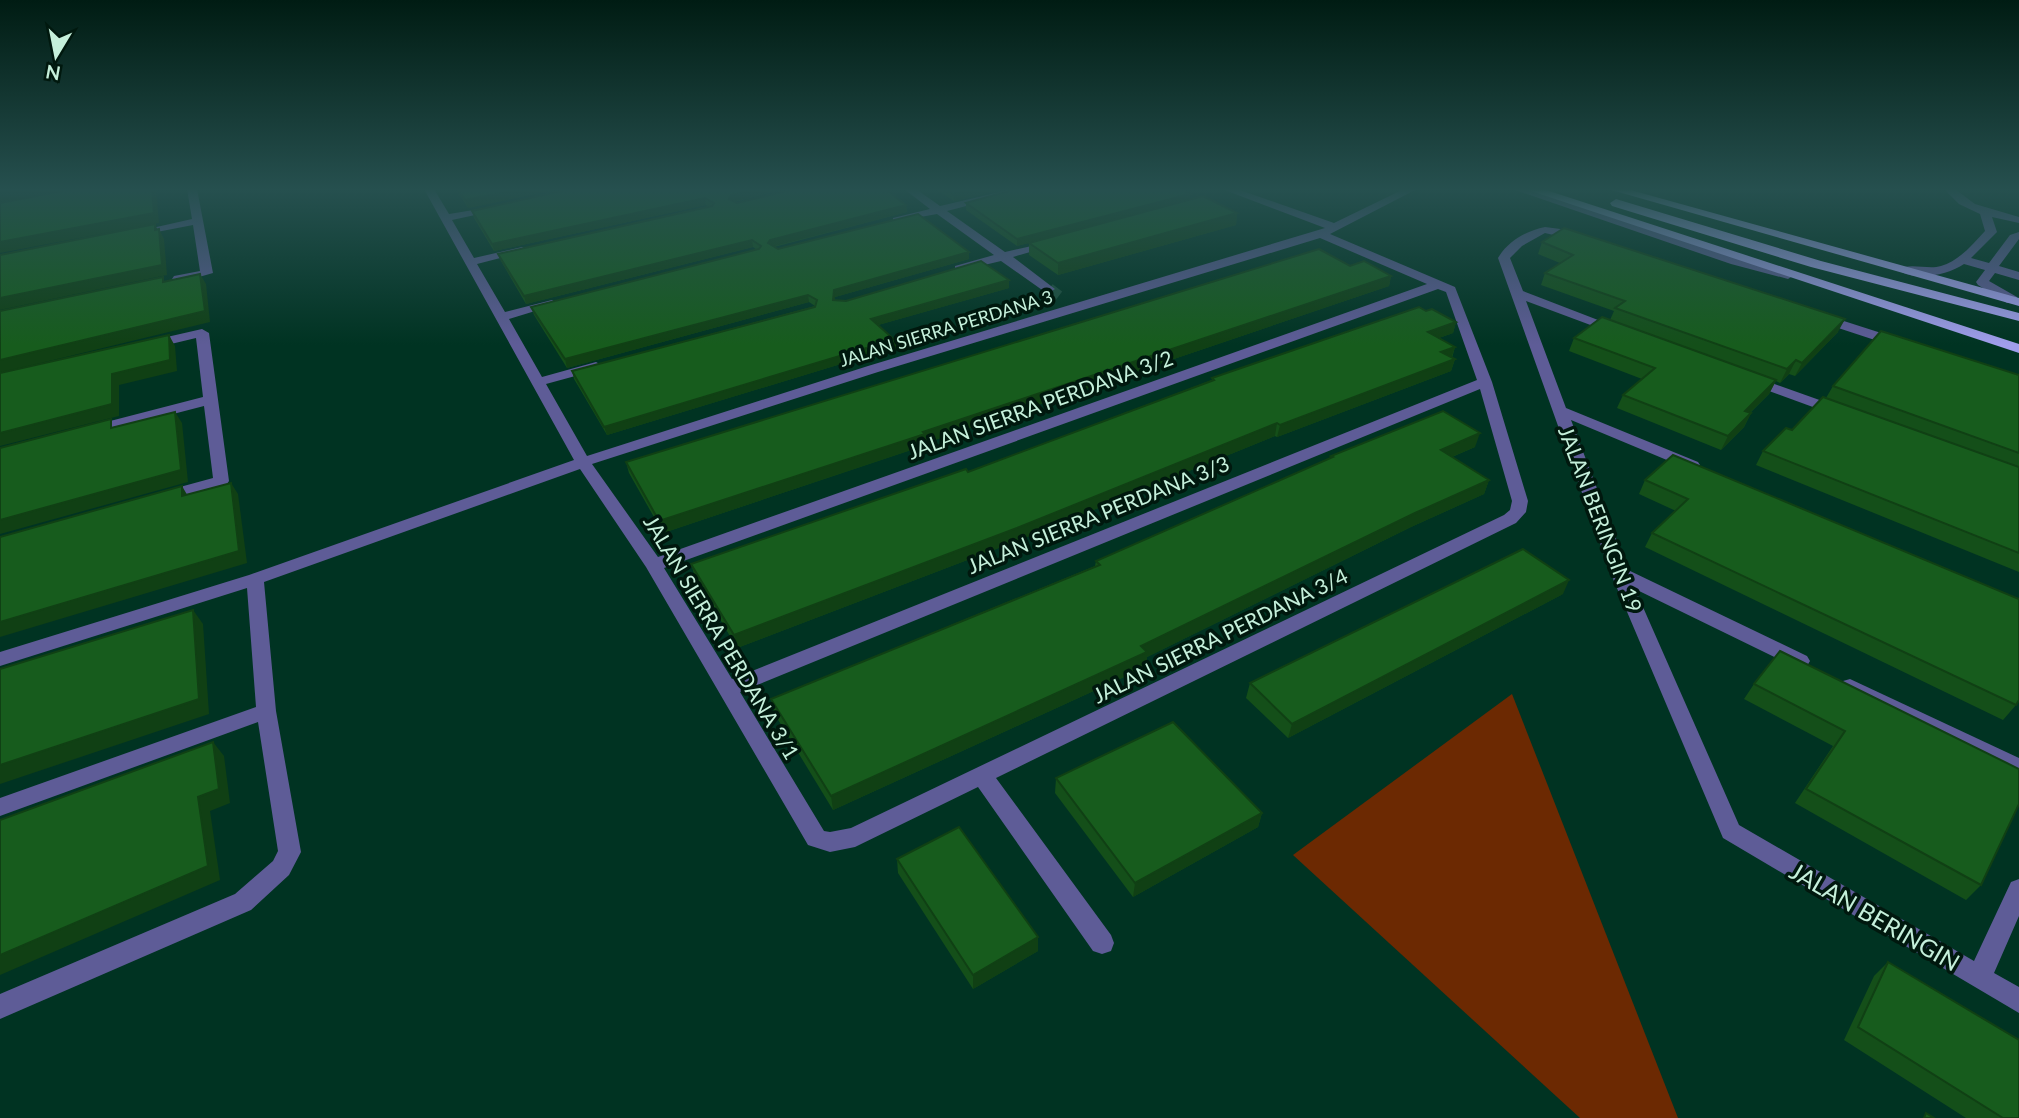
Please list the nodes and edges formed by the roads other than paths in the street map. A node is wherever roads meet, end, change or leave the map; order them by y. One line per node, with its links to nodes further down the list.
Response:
1 (201, 241): 23 (street)
2 (459, 241): 17 (street, JALAN SIERRA PERDANA 3/1)
3 (981, 241): 15 (street)
4 (1059, 241): 15 (street)
5 (1298, 241): 30 (street, JALAN SIERRA PERDANA 3)
6 (1338, 241): 24 (street)
7 (1520, 241): 26 (street, JALAN BERINGIN 19)
8 (1675, 241): 22 (street)
9 (1688, 241): 22 (highway)
10 (1741, 241): 33 (highway)
11 (1801, 241): 19 (highway)
12 (1982, 241): 16 (street)
13 (2011, 241): 18 (street)
14 (536, 247): 17 (street)
15 (1002, 256): 20 (street); 25 (street)
16 (1964, 260): 18 (street); 19 (street)
17 (470, 262): 32 (street, JALAN SIERRA PERDANA 3/1)
18 (1993, 268): 21 (street); 29 (street)
19 (1900, 269): 29 (highway)
20 (949, 272)
21 (2019, 276)
22 (1798, 278): 37 (highway)
23 (166, 281)
24 (1440, 284): 41 (street, JALAN SIERRA PERDANA 3/4); 49 (street, JALAN SIERRA PERDANA 3/2)
25 (1049, 289)
26 (1518, 294): 34 (street); 43 (street, JALAN BERINGIN 19)
27 (1061, 298): 30 (street)
28 (568, 300): 32 (street)
29 (2015, 301)
30 (1076, 309): 46 (street, JALAN SIERRA PERDANA 3)
31 (1807, 313): 35 (street)
32 (501, 317): 40 (street, JALAN SIERRA PERDANA 3/1)
33 (2019, 317)
34 (1633, 336)
35 (1908, 346)
36 (138, 347): 42 (street)
37 (2019, 349)
38 (616, 361): 40 (street)
39 (1735, 373): 44 (street)
40 (538, 382): 46 (street, JALAN SIERRA PERDANA 3/1)
41 (1485, 382): 53 (street, JALAN SIERRA PERDANA 3/3); 56 (street, JALAN SIERRA PERDANA 3/4)
42 (209, 400): 45 (street); 48 (street)
43 (1559, 410): 47 (street); 50 (street, JALAN BERINGIN 19)
44 (1850, 416)
45 (78, 434)
46 (583, 462): 49 (street, JALAN SIERRA PERDANA 3/1); 51 (street, JALAN SIERRA PERDANA 3)
47 (1711, 473)
48 (143, 503)
49 (654, 565): 53 (street, JALAN SIERRA PERDANA 3/1)
50 (1620, 574): 55 (street); 58 (street, JALAN BERINGIN 19)
51 (255, 579): 52 (street, JALAN SIERRA PERDANA 3); 54 (street)
52 (0, 659)
53 (729, 688): 59 (street, JALAN SIERRA PERDANA 3/1)
54 (266, 711): 57 (street); 64 (street)
55 (2019, 768)
56 (982, 776): 59 (street, JALAN SIERRA PERDANA 3/4); 61 (street)
57 (0, 807)
58 (1731, 831): 62 (street, JALAN BERINGIN)
59 (816, 838)
60 (2019, 888): 62 (street)
61 (1102, 943)
62 (1979, 978): 63 (street, JALAN BERINGIN)
63 (2019, 1001)
64 (0, 1007)

